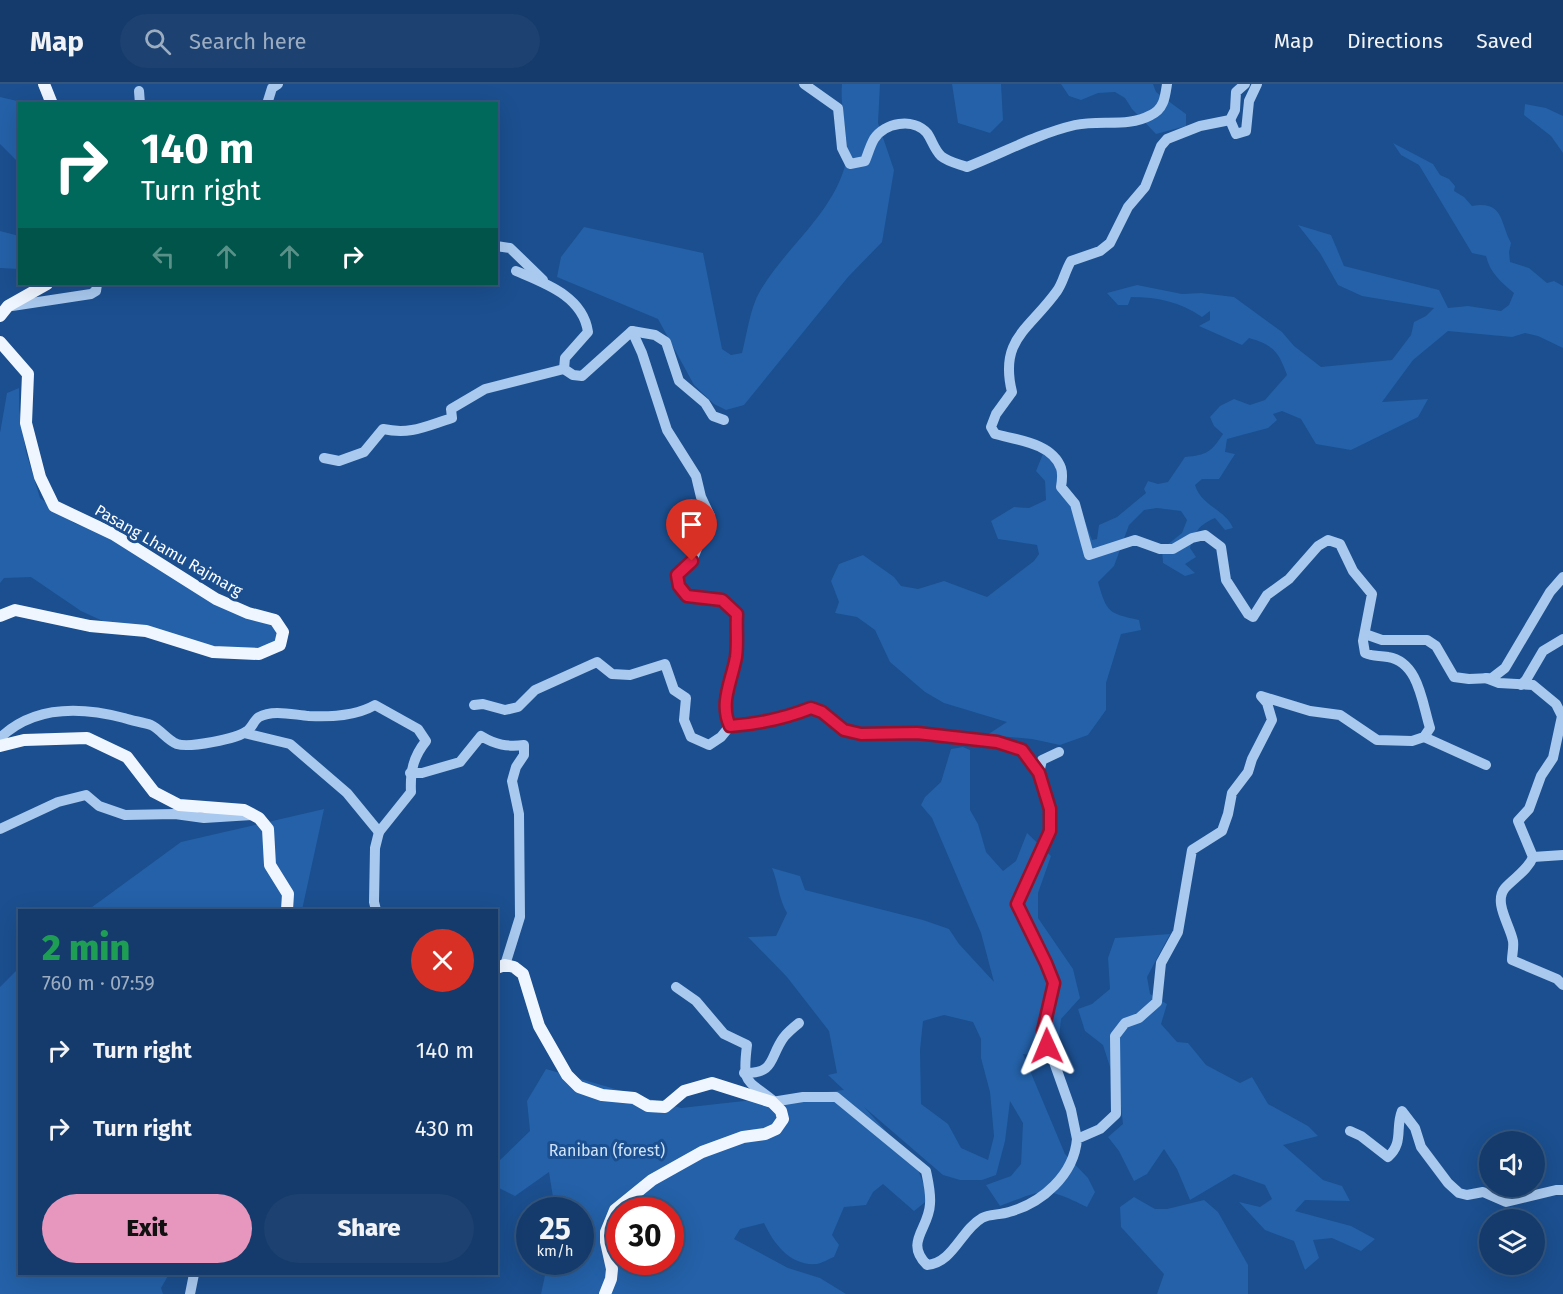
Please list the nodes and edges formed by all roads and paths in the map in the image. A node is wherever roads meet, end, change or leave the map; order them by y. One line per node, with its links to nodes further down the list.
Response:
1 (44, 84): 8 (main road)
2 (278, 84): 10 (street)
3 (804, 84): 4 (street)
4 (1167, 84)
5 (1245, 84): 11 (street)
6 (1257, 84): 11 (street)
7 (139, 91): 9 (street)
8 (51, 102)
9 (140, 102)
10 (268, 102)
11 (1230, 120): 25 (street)
12 (498, 246): 16 (street)
13 (516, 271): 16 (street)
14 (45, 285): 17 (main road)
15 (98, 285): 17 (street)
16 (547, 285): 20 (street)
17 (4, 311)
18 (632, 331): 20 (street); 21 (street); 30 (street)
19 (0, 342): 24 (main road, Pasang Lhamu Rajmarg)
20 (564, 369): 22 (street)
21 (724, 420)
22 (324, 458)
23 (1563, 577): 27 (street)
24 (0, 616)
25 (1365, 634): 27 (street); 32 (street)
26 (1563, 639): 28 (street)
27 (1486, 678): 28 (street)
28 (1521, 685): 43 (street)
29 (474, 705): 30 (street)
30 (730, 726): 38 (street)
31 (244, 733): 33 (street); 37 (street); 41 (street)
32 (1424, 737): 36 (street); 53 (street)
33 (0, 738)
34 (0, 746): 39 (main road)
35 (1059, 752): 38 (street)
36 (1486, 765)
37 (410, 773): 41 (street); 46 (street)
38 (1039, 773): 53 (street)
39 (252, 815): 40 (street); 44 (main road)
40 (0, 829)
41 (379, 832): 45 (street)
42 (1563, 855): 43 (street)
43 (1533, 857): 47 (street)
44 (287, 909)
45 (376, 909)
46 (501, 967): 51 (main road)
47 (1563, 985)
48 (676, 987): 50 (street)
49 (799, 1023): 50 (street)
50 (744, 1073): 51 (street)
51 (774, 1102): 53 (street); 57 (main road)
52 (1350, 1131): 54 (street)
53 (1077, 1139)
54 (1563, 1190)
55 (194, 1275): 56 (street)
56 (190, 1294)
57 (604, 1294)

